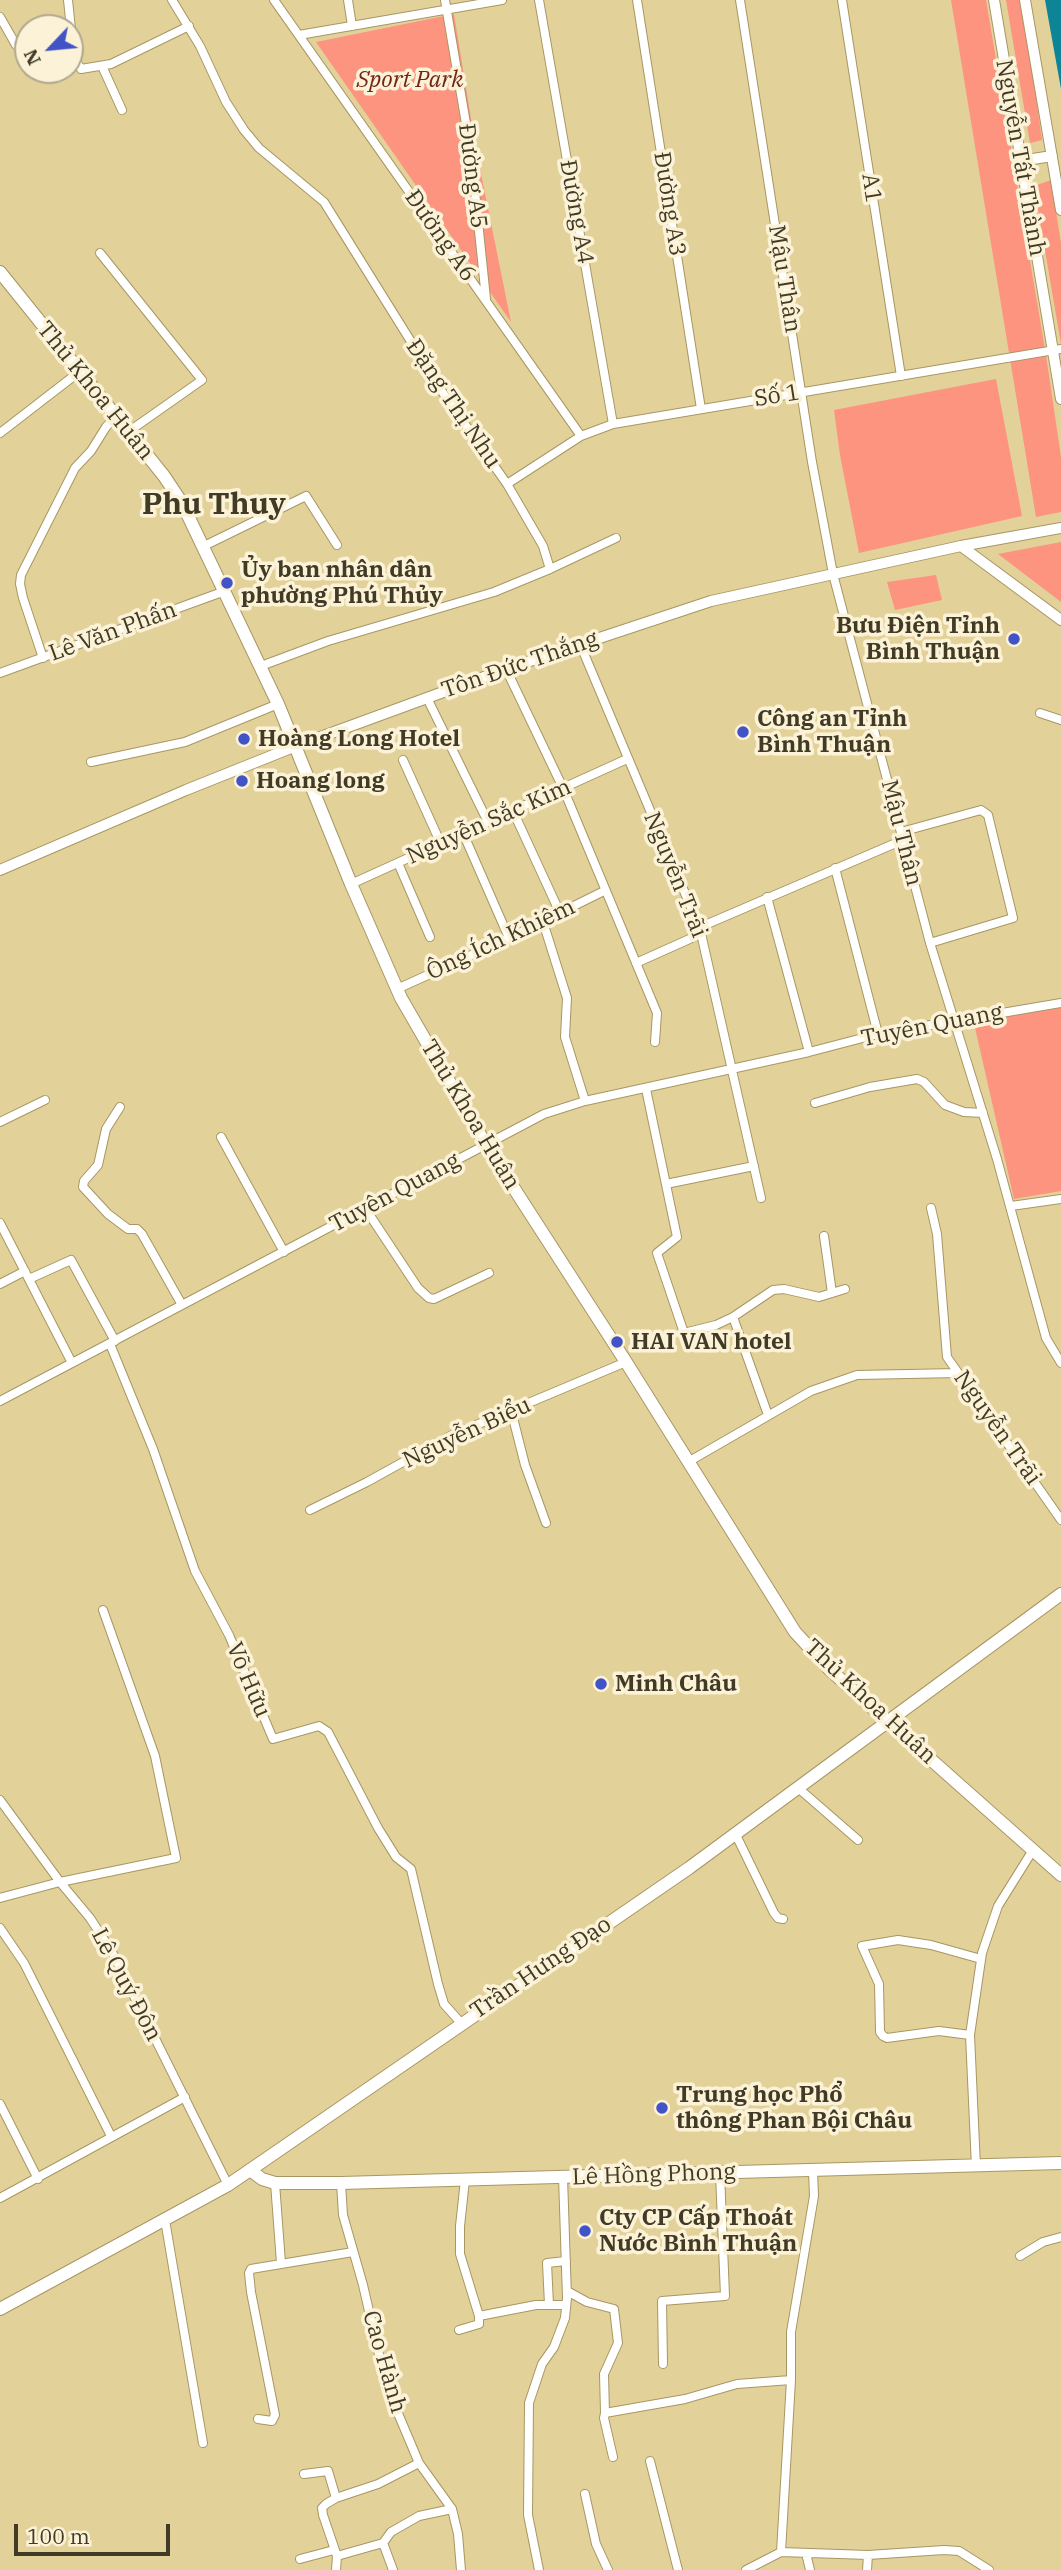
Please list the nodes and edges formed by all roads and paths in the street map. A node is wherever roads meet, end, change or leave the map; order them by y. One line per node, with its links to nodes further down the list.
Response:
1 (68, 0): 19 (street)
2 (172, 0): 15 (street, Đặng Thị Nhu)
3 (274, 0): 17 (street, Đường A6)
4 (348, 0): 16 (street)
5 (445, 0): 13 (street, Đường A5)
6 (502, 0): 13 (street)
7 (539, 0): 34 (street, Đường A4)
8 (637, 0): 32 (street, Đường A3)
9 (740, 0): 30 (street, Mậu Thân)
10 (842, 0): 29 (street, A1)
11 (994, 0): 22 (street, Nguyễn Tất Thành)
12 (1025, 0): 21 (street, Nguyễn Tất Thành)
13 (447, 10): 16 (street); 26 (street, Đường A5)
14 (0, 17): 18 (street)
15 (189, 26): 19 (street); 38 (street, Đặng Thị Nhu)
16 (352, 26): 17 (street)
17 (299, 36): 26 (street, Đường A6)
18 (14, 42)
19 (102, 66): 20 (street)
20 (122, 110)
21 (1052, 156): 22 (street); 23 (street, Nguyễn Tất Thành)
22 (1020, 161): 27 (street, Nguyễn Tất Thành)
23 (1061, 210)
24 (100, 253): 35 (street)
25 (0, 272): 28 (main road, Thủ Khoa Huân)
26 (486, 302): 37 (street, Đường A6)
27 (1057, 350): 29 (street, Số 1); 31 (street, Nguyễn Tất Thành)
28 (79, 372): 33 (main road, Thủ Khoa Huân); 36 (street)
29 (901, 376): 30 (street, Số 1)
30 (802, 392): 32 (street, Số 1); 45 (street, Mậu Thân)
31 (1061, 399)
32 (701, 409): 34 (street, Số 1)
33 (115, 417): 35 (main road, Thủ Khoa Huân); 49 (street)
34 (613, 424): 37 (street, Số 1)
35 (128, 432): 43 (main road, Thủ Khoa Huân)
36 (0, 433)
37 (581, 436): 38 (street, Số 1)
38 (507, 484): 44 (street, Đặng Thị Nhu)
39 (1061, 528): 42 (street, Tôn Đức Thắng)
40 (616, 538): 44 (street)
41 (337, 545): 43 (street)
42 (961, 545): 45 (street, Tôn Đức Thắng); 47 (street)
43 (204, 546): 46 (main road, Thủ Khoa Huân)
44 (550, 569): 50 (street)
45 (833, 574): 48 (street, Tôn Đức Thắng); 65 (street, Mậu Thân)
46 (226, 592): 49 (street, Lê Văn Phấn); 50 (main road, Thủ Khoa Huân)
47 (1061, 621)
48 (580, 644): 51 (street, Tôn Đức Thắng); 58 (street, Nguyễn Trãi)
49 (43, 658): 52 (street, Lê Văn Phấn)
50 (261, 666): 54 (main road, Thủ Khoa Huân)
51 (506, 669): 53 (street, Tôn Đức Thắng); 61 (street)
52 (0, 673)
53 (427, 698): 57 (street, Tôn Đức Thắng); 63 (street)
54 (278, 705): 57 (main road, Thủ Khoa Huân); 60 (street)
55 (1040, 713): 56 (street)
56 (1061, 720)
57 (296, 746): 69 (street, Tôn Đức Thắng); 70 (main road, Thủ Khoa Huân)
58 (627, 759): 61 (street, Nguyễn Sắc Kim); 75 (street, Nguyễn Trãi)
59 (403, 760): 66 (street)
60 (91, 762)
61 (563, 788): 62 (street, Nguyễn Sắc Kim); 71 (street)
62 (513, 811): 63 (street, Nguyễn Sắc Kim); 73 (street)
63 (488, 822): 64 (street, Nguyễn Sắc Kim)
64 (463, 834): 66 (street, Nguyễn Sắc Kim); 77 (street)
65 (902, 836): 68 (street); 78 (street, Mậu Thân); 78 (street)
66 (441, 844): 67 (street, Nguyễn Sắc Kim)
67 (398, 863): 70 (street, Nguyễn Sắc Kim); 76 (street)
68 (835, 868): 72 (street); 83 (street)
69 (0, 870)
70 (351, 884): 80 (main road, Thủ Khoa Huân)
71 (604, 891): 73 (street, Ông Ích Khiêm); 79 (street)
72 (767, 897): 75 (street); 85 (street)
73 (560, 913): 74 (street, Ông Ích Khiêm)
74 (543, 922): 77 (street, Ông Ích Khiêm); 89 (street)
75 (700, 929): 79 (street); 86 (street, Nguyễn Trãi)
76 (430, 937)
77 (509, 938): 80 (street, Ông Ích Khiêm)
78 (930, 943): 82 (street, Mậu Thân)
79 (636, 963): 84 (street)
80 (397, 989): 95 (main road, Thủ Khoa Huân)
81 (1061, 1003): 82 (street, Tuyên Quang)
82 (953, 1020): 83 (street, Tuyên Quang); 92 (street, Mậu Thân)
83 (878, 1034): 85 (street, Tuyên Quang)
84 (655, 1042)
85 (809, 1052): 86 (street, Tuyên Quang)
86 (731, 1069): 87 (street, Tuyên Quang); 96 (street, Nguyễn Trãi)
87 (646, 1089): 89 (street, Tuyên Quang); 97 (street)
88 (45, 1100): 93 (street)
89 (585, 1101): 95 (street, Tuyên Quang)
90 (815, 1102): 92 (street)
91 (120, 1107): 111 (street)
92 (983, 1113): 100 (street, Mậu Thân)
93 (0, 1122)
94 (221, 1137): 105 (street)
95 (486, 1145): 101 (street, Tuyên Quang); 115 (main road, Thủ Khoa Huân)
96 (754, 1167): 97 (street); 98 (street, Nguyễn Trãi)
97 (666, 1184): 112 (street)
98 (761, 1198)
99 (1061, 1199): 100 (street)
100 (1011, 1206): 116 (street, Mậu Thân)
101 (365, 1208): 105 (street, Tuyên Quang); 106 (street)
102 (931, 1208): 117 (street, Nguyễn Trãi)
103 (0, 1223): 107 (street)
104 (824, 1236): 110 (street)
105 (284, 1252): 111 (street, Tuyên Quang)
106 (489, 1273)
107 (27, 1275): 108 (street); 113 (street); 114 (street)
108 (0, 1284)
109 (845, 1290): 110 (street)
110 (832, 1293): 112 (street)
111 (183, 1305): 113 (street, Tuyên Quang)
112 (733, 1317): 120 (street)
113 (112, 1342): 114 (street, Tuyên Quang); 139 (street, Võ Hữu)
114 (72, 1363): 118 (street, Tuyên Quang)
115 (626, 1363): 119 (street, Nguyễn Biểu); 121 (main road, Thủ Khoa Huân)
116 (1061, 1363)
117 (958, 1373): 120 (street); 123 (street, Nguyễn Trãi)
118 (0, 1401)
119 (511, 1410): 122 (street, Nguyễn Biểu); 124 (street)
120 (768, 1415): 121 (street)
121 (688, 1462): 127 (main road, Thủ Khoa Huân)
122 (310, 1510)
123 (1061, 1520)
124 (546, 1523)
125 (1061, 1594): 127 (main road, Trần Hưng Đạo)
126 (103, 1610): 134 (street)
127 (888, 1720): 128 (main road, Trần Hưng Đạo); 132 (main road, Thủ Khoa Huân)
128 (797, 1787): 130 (main road, Trần Hưng Đạo); 131 (street)
129 (0, 1800): 134 (street, Lê Quý Đôn)
130 (735, 1833): 136 (street); 139 (main road, Trần Hưng Đạo)
131 (858, 1840)
132 (1033, 1850): 133 (main road, Thủ Khoa Huân); 138 (street)
133 (1061, 1875)
134 (60, 1882): 135 (street); 141 (street, Lê Quý Đôn)
135 (0, 1898)
136 (783, 1919)
137 (0, 1928): 143 (street)
138 (981, 1959): 140 (street); 140 (street)
139 (461, 2024): 146 (main road, Trần Hưng Đạo)
140 (970, 2035): 145 (street)
141 (185, 2097): 143 (street); 154 (street, Lê Quý Đôn)
142 (0, 2104): 150 (street)
143 (111, 2136): 150 (street)
144 (1061, 2163): 145 (main road, Lê Hồng Phong)
145 (975, 2167): 147 (main road, Lê Hồng Phong)
146 (250, 2170): 152 (main road, Lê Hồng Phong); 154 (main road, Trần Hưng Đạo)
147 (813, 2171): 148 (main road, Lê Hồng Phong); 169 (street)
148 (720, 2173): 149 (main road, Lê Hồng Phong); 168 (street)
149 (563, 2177): 151 (main road, Lê Hồng Phong); 160 (street)
150 (38, 2179): 155 (street)
151 (465, 2180): 153 (main road, Lê Hồng Phong); 166 (street)
152 (275, 2183): 153 (main road, Lê Hồng Phong); 161 (street)
153 (341, 2183): 158 (street, Cao Hành)
154 (228, 2185): 156 (main road, Trần Hưng Đạo)
155 (0, 2198)
156 (165, 2220): 165 (main road, Trần Hưng Đạo); 172 (street)
157 (1061, 2237): 159 (street)
158 (353, 2252): 161 (street); 175 (street, Cao Hành)
159 (1020, 2256)
160 (565, 2261): 162 (street); 163 (street)
161 (281, 2263): 171 (street)
162 (567, 2291): 164 (street); 170 (street)
163 (549, 2305): 164 (street); 166 (street)
164 (566, 2305): 189 (street)
165 (0, 2309)
166 (479, 2316): 167 (street)
167 (459, 2330)
168 (663, 2364)
169 (791, 2380): 170 (street); 181 (street)
170 (605, 2413): 173 (street)
171 (258, 2419)
172 (203, 2443)
173 (614, 2456)
174 (650, 2461): 191 (street)
175 (419, 2463): 178 (street); 179 (street, Cao Hành)
176 (304, 2474): 178 (street)
177 (584, 2494): 190 (street)
178 (336, 2498): 182 (street)
179 (452, 2510): 180 (street); 188 (street, Cao Hành)
180 (383, 2543): 182 (street); 187 (street)
181 (781, 2552): 183 (street); 192 (street)
182 (335, 2553): 185 (street); 186 (street)
183 (806, 2553): 184 (street); 193 (street)
184 (868, 2555): 194 (street); 195 (street)
185 (300, 2559)
186 (336, 2570)
187 (393, 2570)
188 (461, 2570)
189 (539, 2570)
190 (608, 2570)
191 (678, 2570)
192 (746, 2570)
193 (810, 2570)
194 (867, 2570)
195 (989, 2570)

